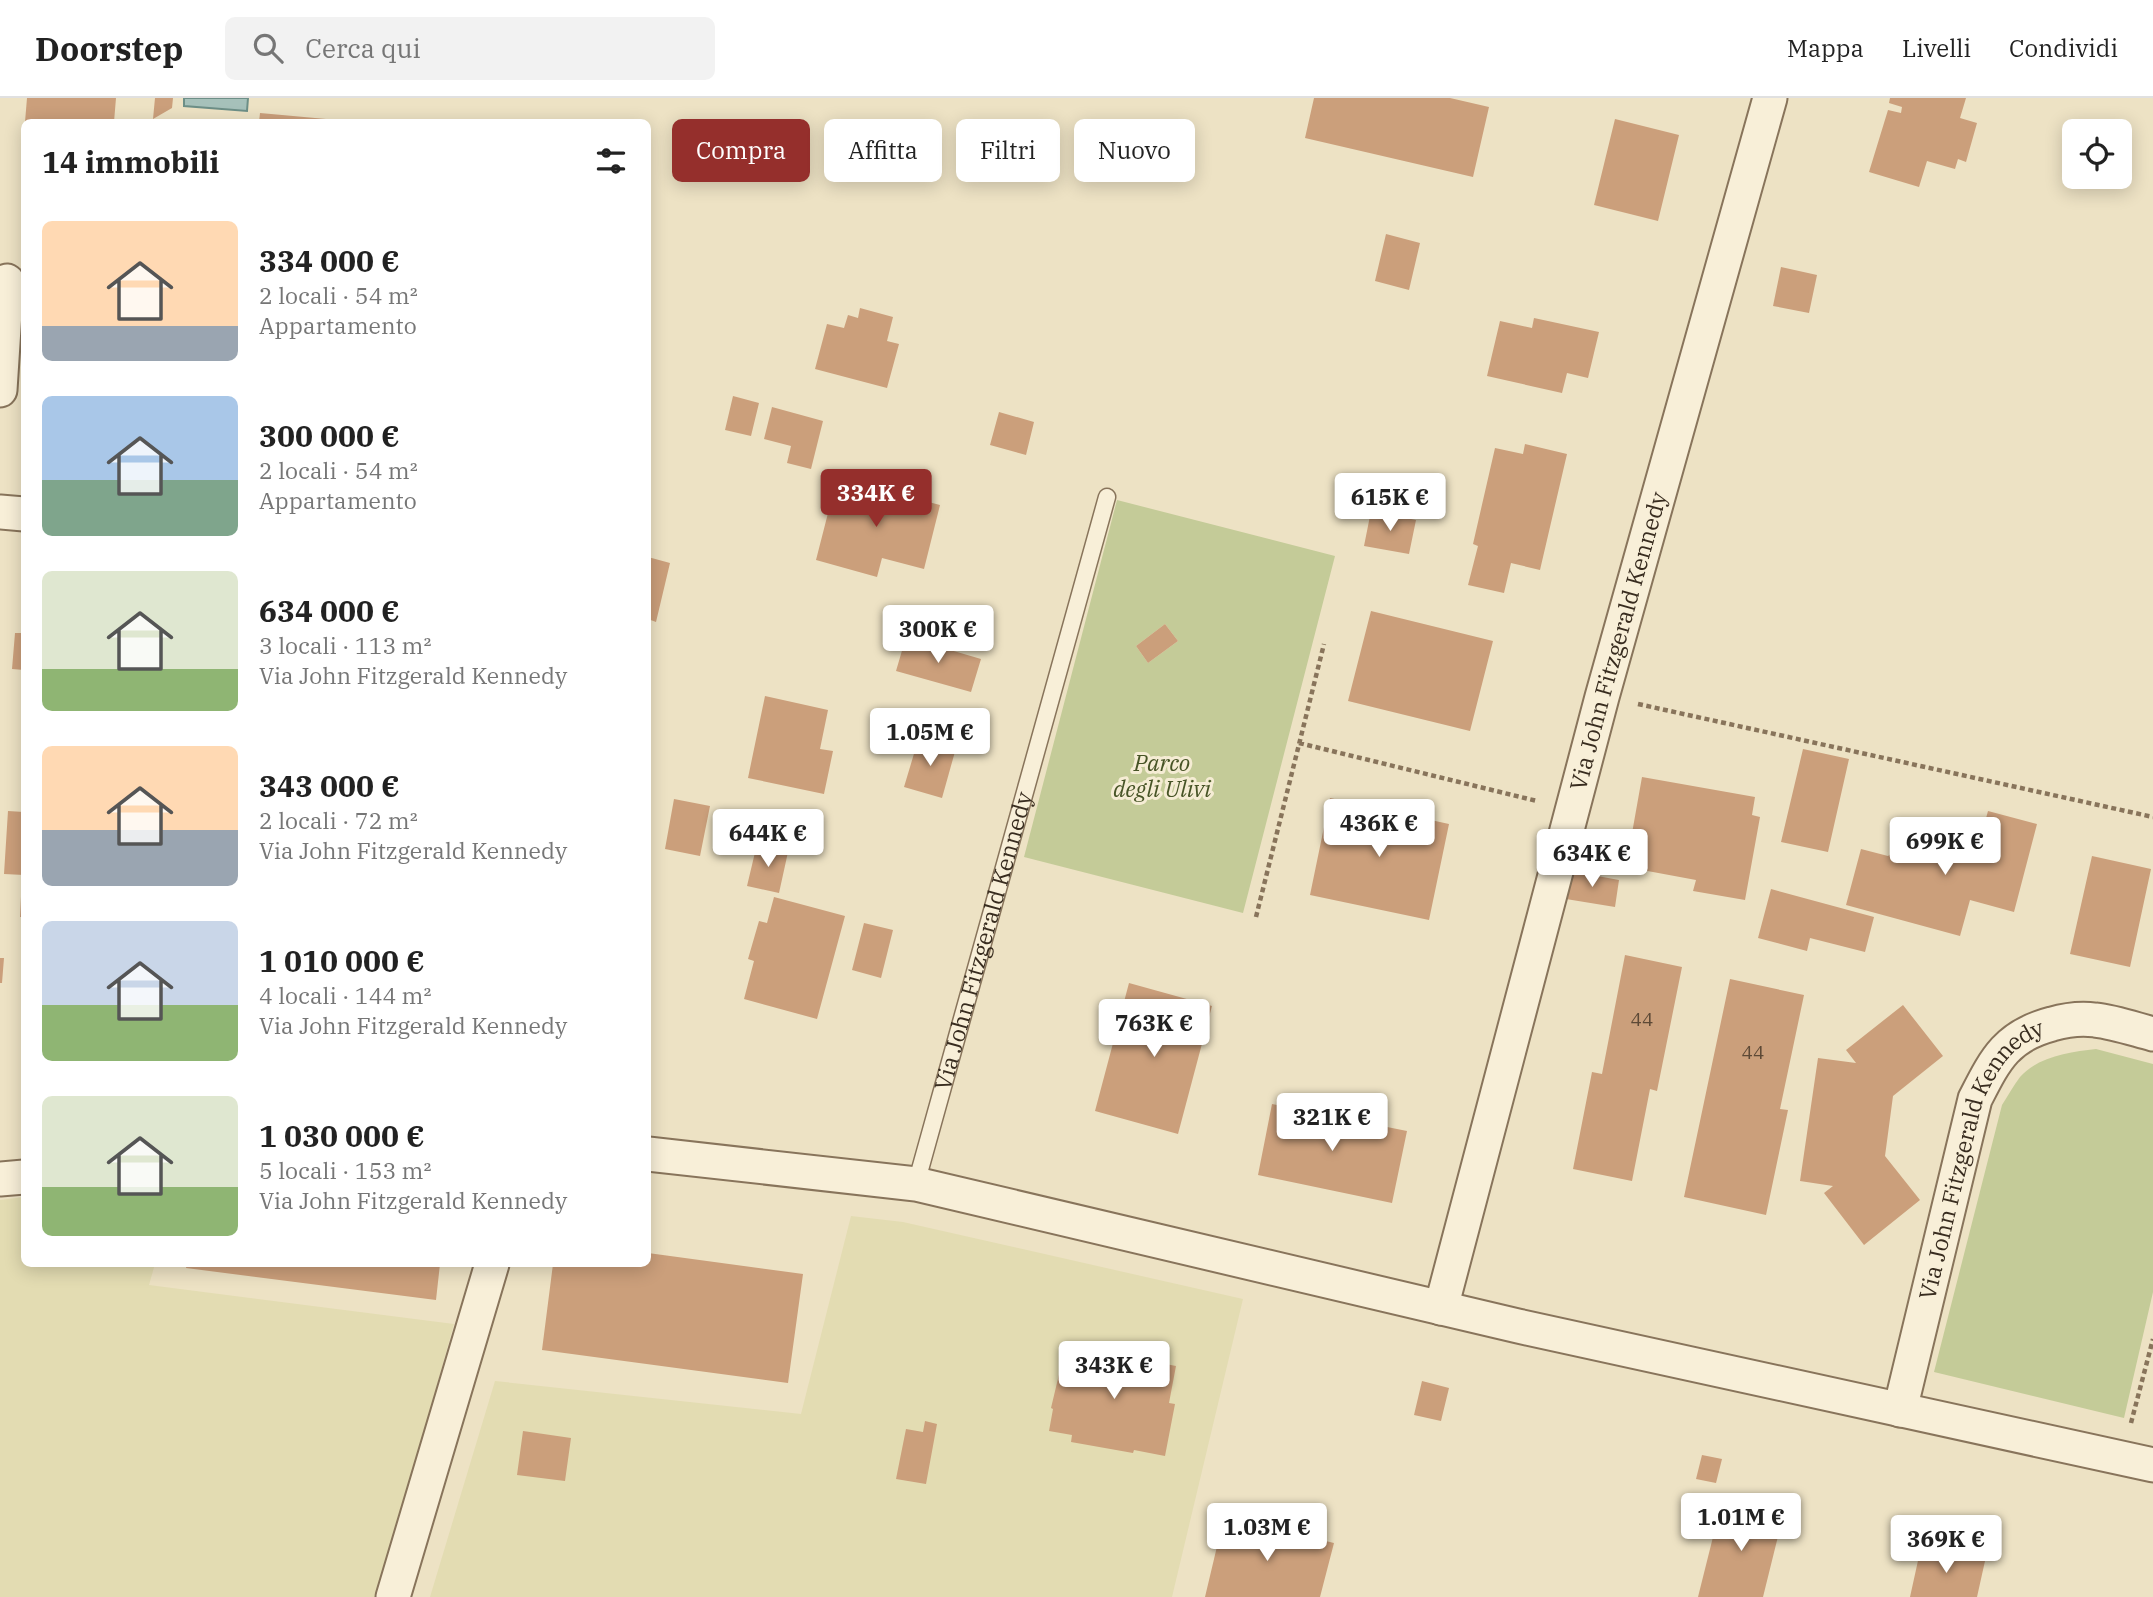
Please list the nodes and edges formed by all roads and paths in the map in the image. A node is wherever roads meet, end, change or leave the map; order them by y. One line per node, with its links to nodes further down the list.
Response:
1 (1770, 98): 8 (street, Via John Fitzgerald Kennedy)
2 (11, 281): 3 (street)
3 (0, 390)
4 (1107, 497): 17 (lane, Via John Fitzgerald Kennedy)
5 (0, 512): 6 (street)
6 (21, 514)
7 (1324, 644): 9 (path)
8 (1602, 696): 10 (street, Via John Fitzgerald Kennedy); 11 (path)
9 (1299, 743): 10 (path); 12 (path)
10 (1572, 809): 19 (street, Via John Fitzgerald Kennedy)
11 (2153, 817)
12 (1256, 918)
13 (2153, 1034): 21 (street, Via John Fitzgerald Kennedy)
14 (651, 1154): 17 (street)
15 (21, 1177): 16 (street)
16 (0, 1179)
17 (916, 1184): 19 (street)
18 (491, 1267): 23 (street)
19 (1441, 1308): 21 (street)
20 (2153, 1339): 22 (path)
21 (1900, 1410): 22 (street)
22 (2138, 1461)
23 (393, 1597)

